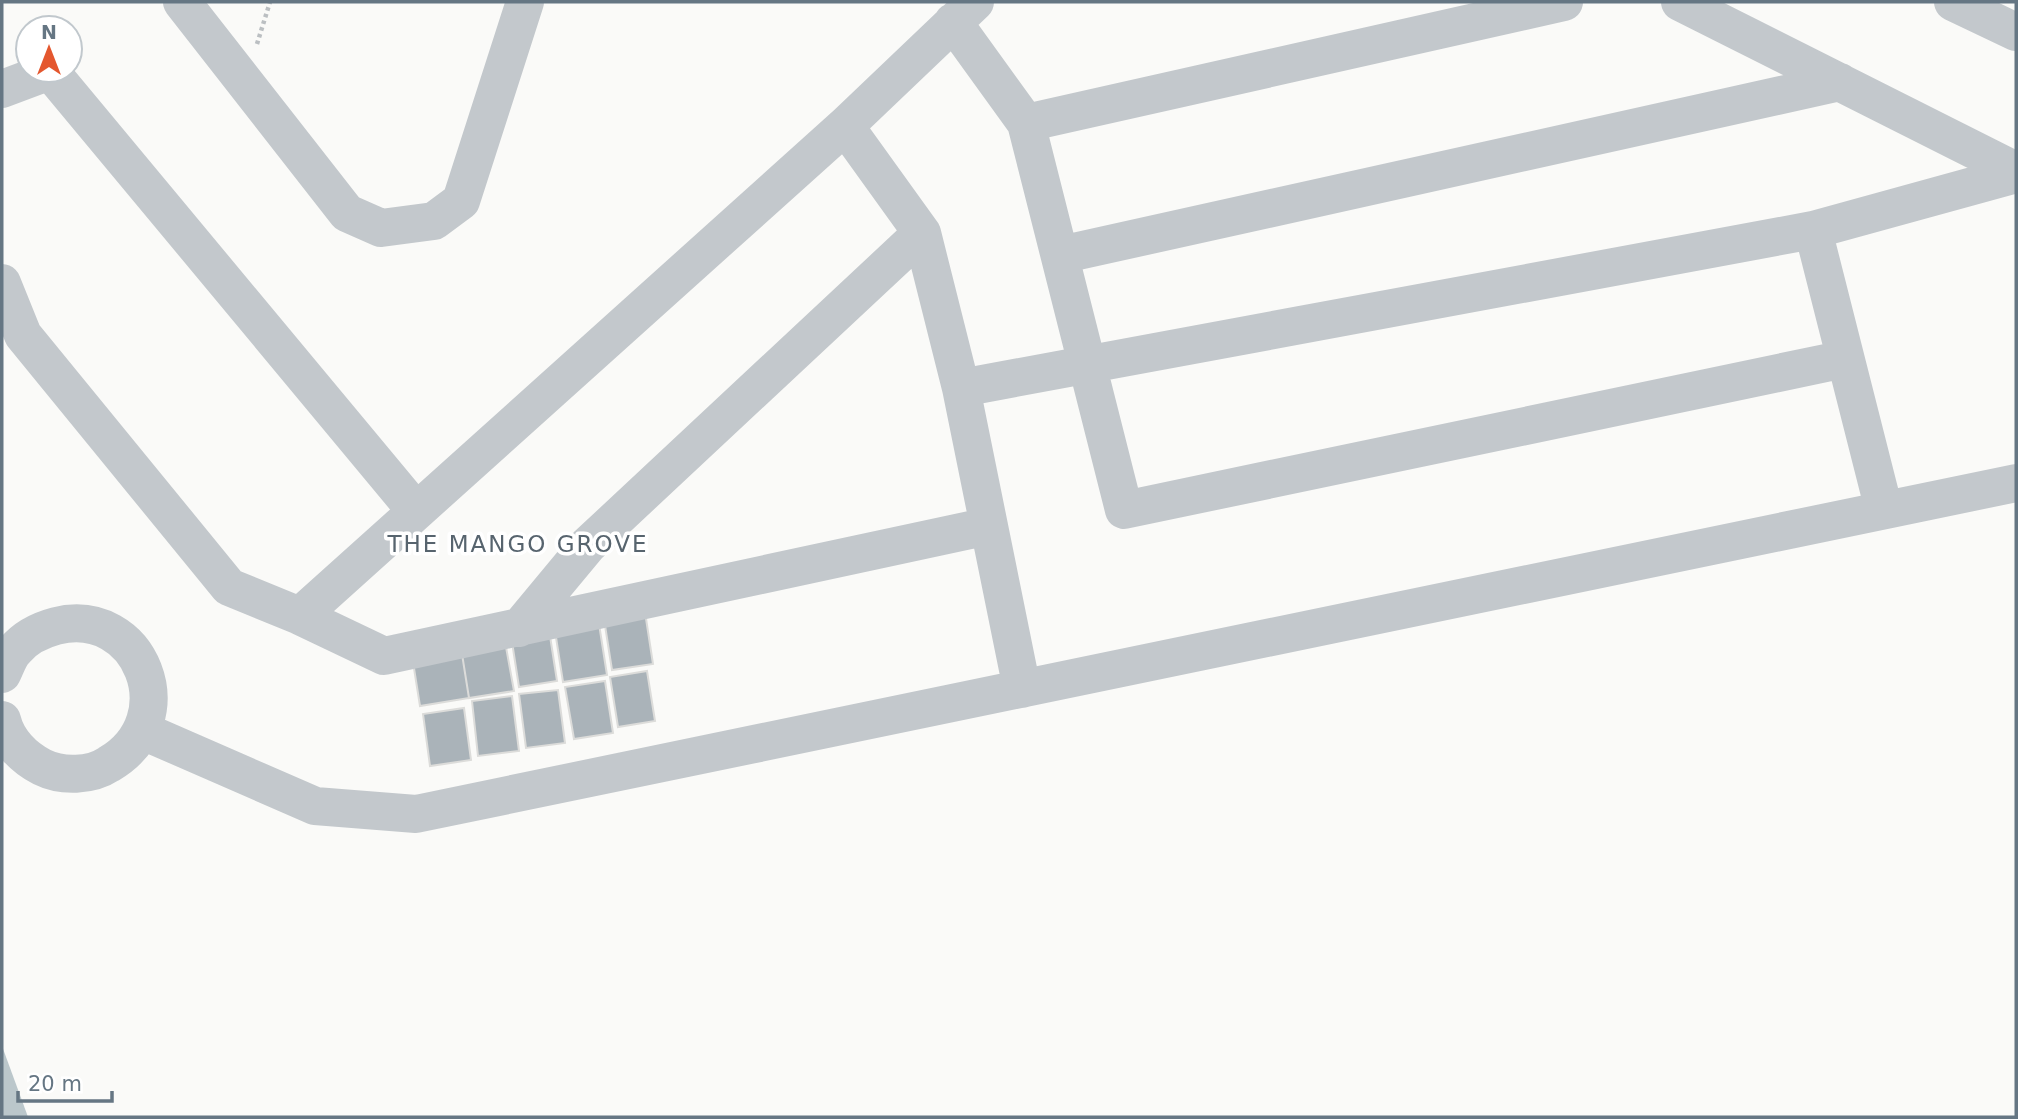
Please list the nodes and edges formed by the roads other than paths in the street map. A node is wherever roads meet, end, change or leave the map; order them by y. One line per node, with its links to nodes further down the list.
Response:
1 (182, 2): 2 (street)
2 (525, 2)
3 (1564, 2): 10 (street)
4 (1680, 2): 8 (street)
5 (1953, 2): 7 (street)
6 (964, 12): 10 (street); 11 (street)
7 (2016, 32)
8 (1840, 82): 12 (street); 15 (street)
9 (2, 89): 22 (street)
10 (1026, 123): 15 (street)
11 (845, 126): 14 (street); 22 (street)
12 (2016, 172): 13 (street)
13 (1813, 230): 17 (street); 18 (street)
14 (922, 233): 19 (street); 25 (street)
15 (1060, 254): 18 (street)
16 (2, 283): 24 (street)
17 (1845, 359): 18 (street); 21 (street)
18 (1088, 365): 19 (street)
19 (961, 388): 23 (street)
20 (2016, 483): 21 (street)
21 (1884, 510): 27 (street)
22 (416, 511): 24 (street)
23 (989, 526): 25 (street); 27 (street)
24 (300, 616): 25 (street)
25 (519, 628)
26 (6, 652): 29 (street)
27 (1021, 689): 29 (street)
28 (2, 720): 29 (street)
29 (143, 731)

